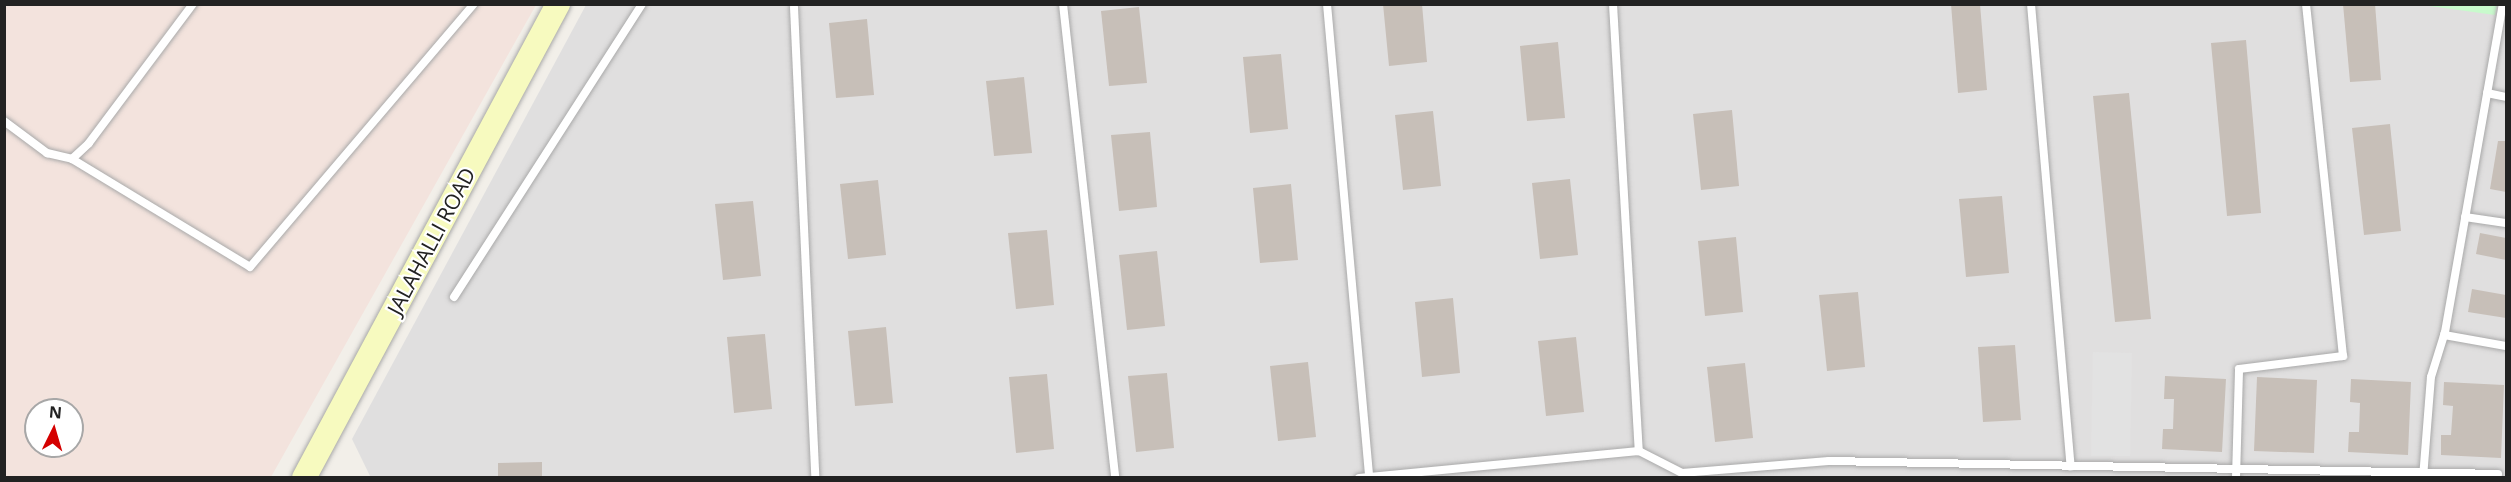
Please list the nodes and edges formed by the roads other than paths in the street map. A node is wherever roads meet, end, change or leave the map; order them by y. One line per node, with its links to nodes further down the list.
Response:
1 (193, 4): 15 (lane)
2 (474, 4): 15 (lane)
3 (558, 4): 27 (main road, JALAHALLI ROAD)
4 (642, 4): 18 (lane)
5 (1064, 4): 29 (lane)
6 (1327, 4): 31 (lane)
7 (1613, 4): 21 (lane)
8 (2031, 4): 22 (lane)
9 (2306, 4): 23 (lane)
10 (2503, 4): 12 (lane)
11 (794, 7): 28 (lane)
12 (2487, 93): 13 (lane); 16 (lane)
13 (2506, 97)
14 (4, 121): 15 (lane)
15 (72, 159)
16 (2465, 217): 17 (lane); 19 (lane)
17 (2506, 223)
18 (454, 297)
19 (2444, 335): 20 (lane); 25 (lane)
20 (2506, 346)
21 (1639, 451): 22 (lane); 31 (lane)
22 (2071, 466): 23 (lane)
23 (2236, 473): 24 (lane)
24 (2329, 473): 25 (lane)
25 (2423, 474): 26 (lane)
26 (2498, 474)
27 (304, 477)
28 (815, 477)
29 (1115, 477)
30 (1359, 477): 31 (lane)
31 (1370, 477)

